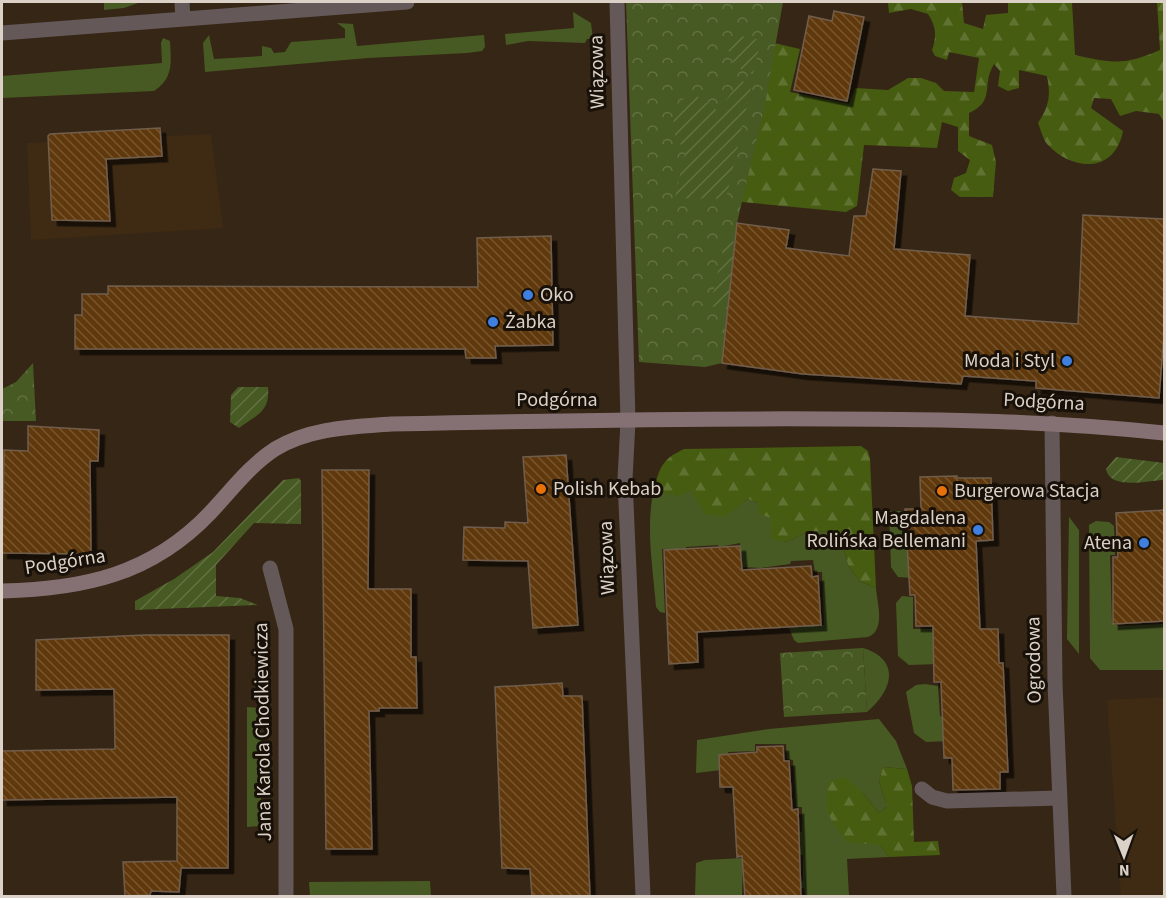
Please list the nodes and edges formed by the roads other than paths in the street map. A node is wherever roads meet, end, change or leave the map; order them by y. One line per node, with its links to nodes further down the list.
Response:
1 (182, 2): 4 (street)
2 (407, 2): 4 (street)
3 (618, 2): 6 (street, Wiązowa)
4 (183, 19): 5 (street)
5 (2, 33)
6 (628, 421): 7 (street, Podgórna); 10 (street, Podgórna); 14 (street, Wiązowa)
7 (1052, 423): 8 (street, Podgórna); 12 (street, Ogrodowa)
8 (1164, 433)
9 (270, 568): 13 (street, Jana Karola Chodkiewicza)
10 (2, 591)
11 (922, 789): 12 (street)
12 (1060, 798): 15 (street, Ogrodowa)
13 (286, 897)
14 (643, 897)
15 (1064, 897)

